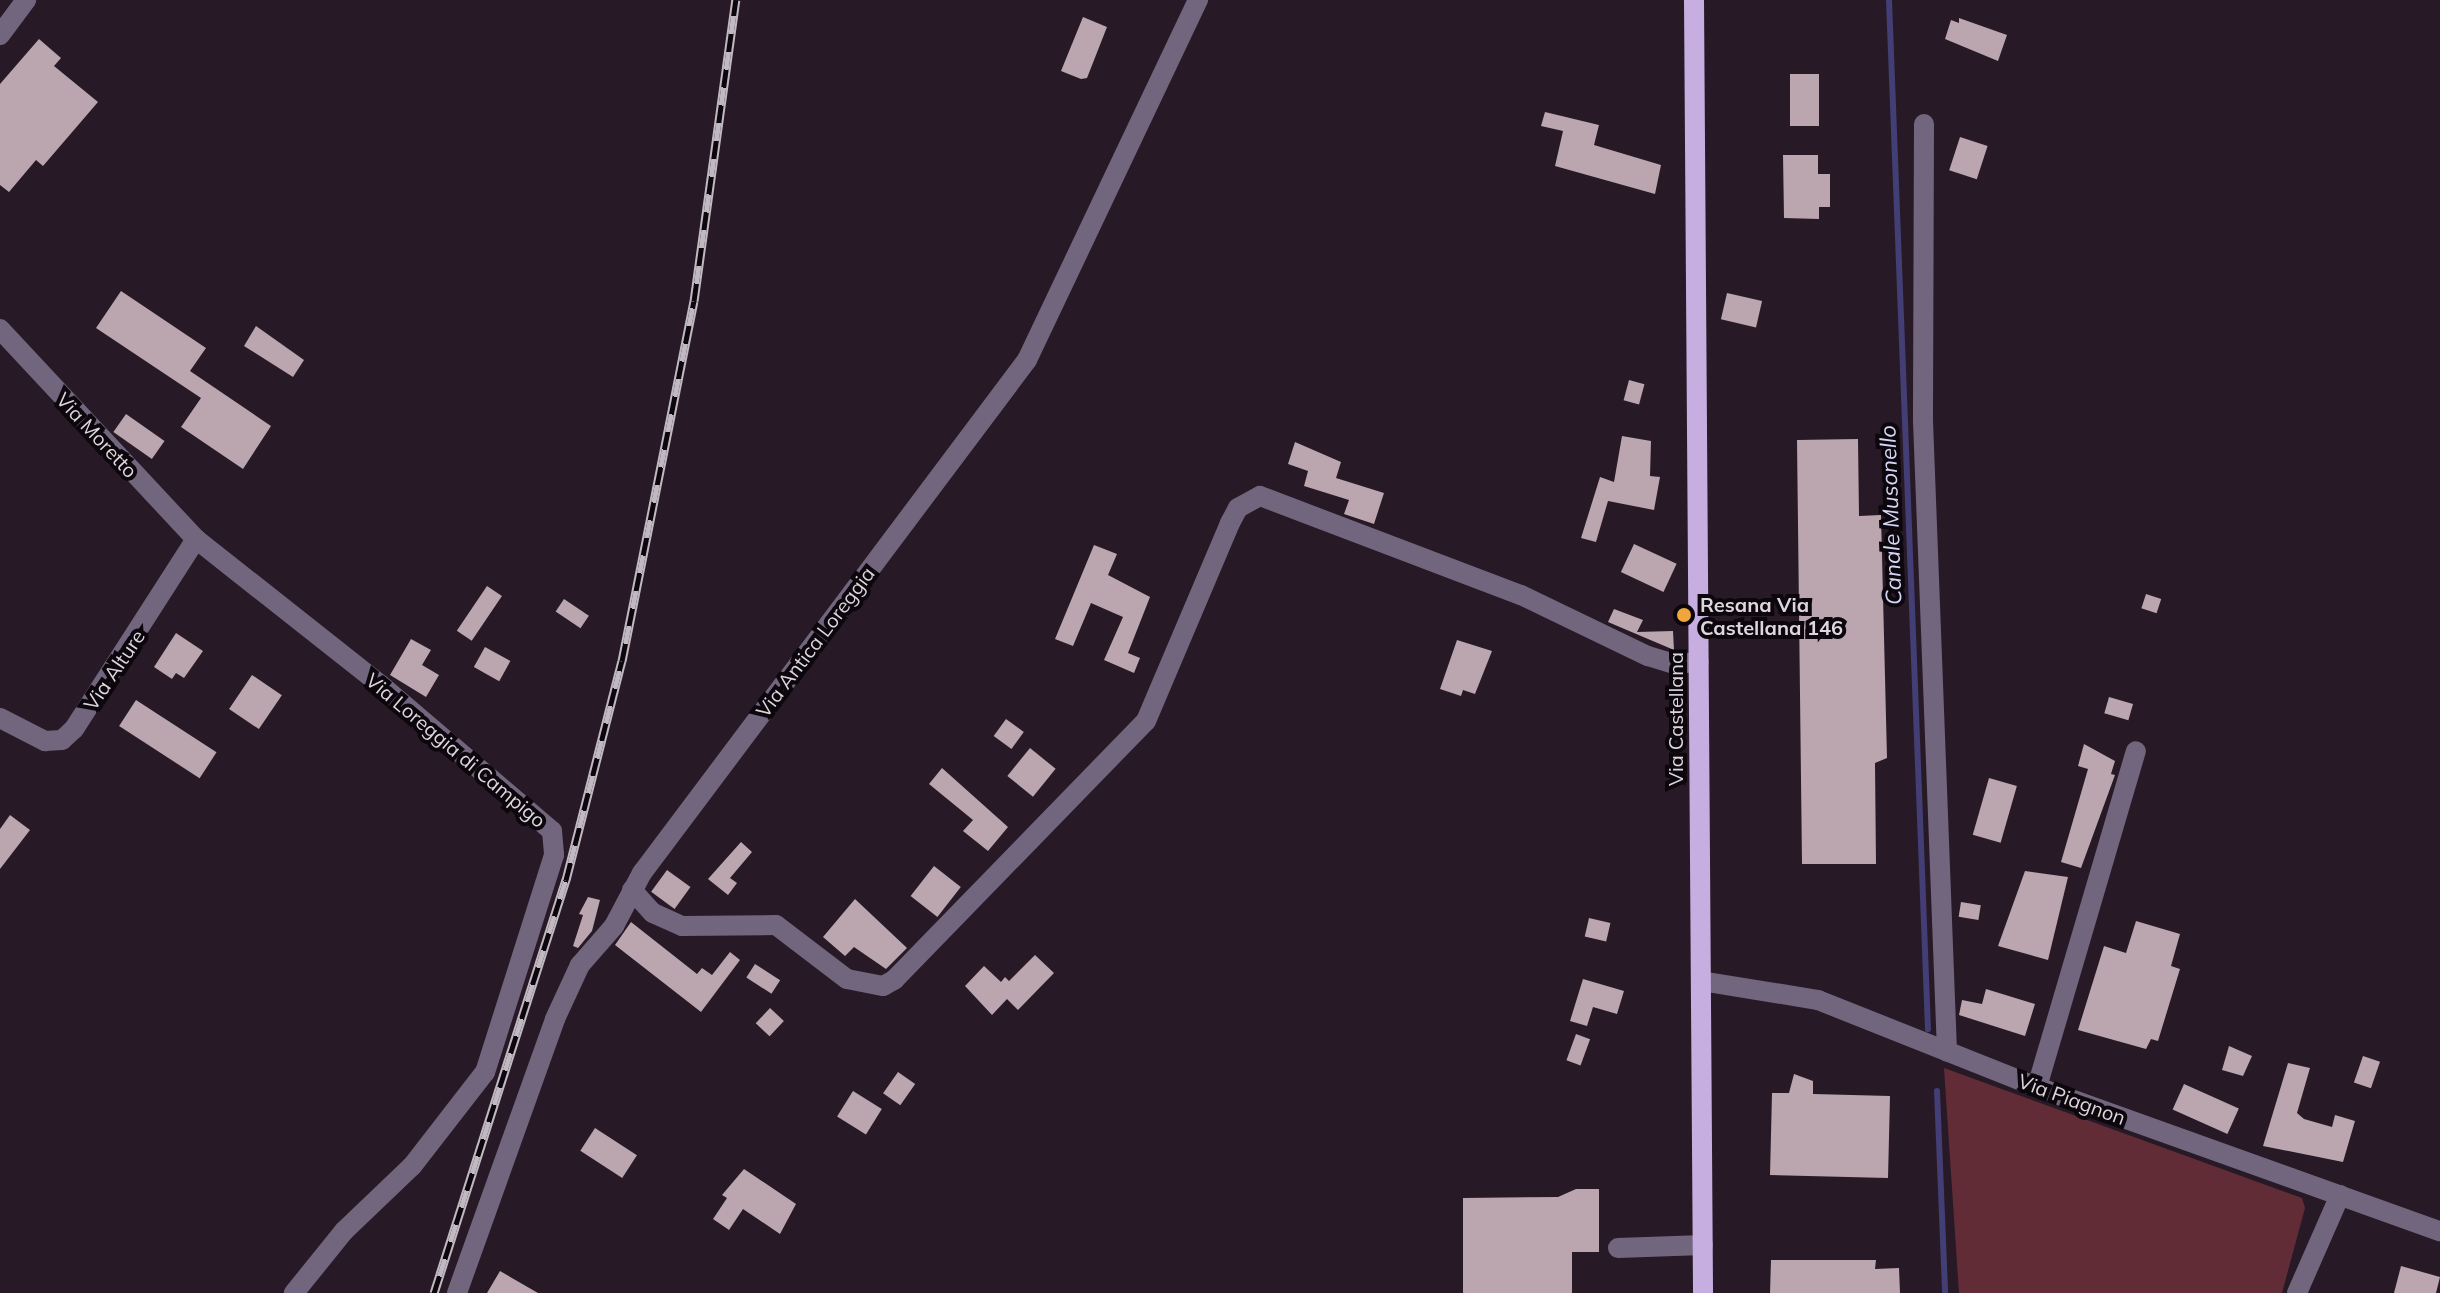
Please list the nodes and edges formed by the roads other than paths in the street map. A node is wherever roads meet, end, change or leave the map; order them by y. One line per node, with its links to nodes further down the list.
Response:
1 (26, 0): 4 (street)
2 (1198, 0): 11 (street, Via Antica Loreggia)
3 (1694, 0): 8 (main road, Via Castellana)
4 (0, 35)
5 (1924, 124): 13 (street)
6 (0, 329): 7 (street, Via Moretto)
7 (196, 539): 9 (street, Via Alture); 19 (street, Via Loreggia di Campigo)
8 (1699, 662): 11 (street); 12 (main road, Via Castellana)
9 (0, 718)
10 (2136, 751): 14 (street)
11 (632, 890): 20 (street, Via Antica Loreggia)
12 (1701, 981): 13 (street, Via Piagnon); 17 (main road, Via Castellana)
13 (1947, 1052): 14 (street, Via Piagnon)
14 (2037, 1087): 15 (street, Via Piagnon)
15 (2340, 1195): 16 (street, Via Piagnon); 22 (street)
16 (2440, 1231)
17 (1703, 1245): 18 (street); 21 (main road, Via Castellana)
18 (1618, 1248)
19 (294, 1293)
20 (457, 1293)
21 (1703, 1293)
22 (2297, 1293)

